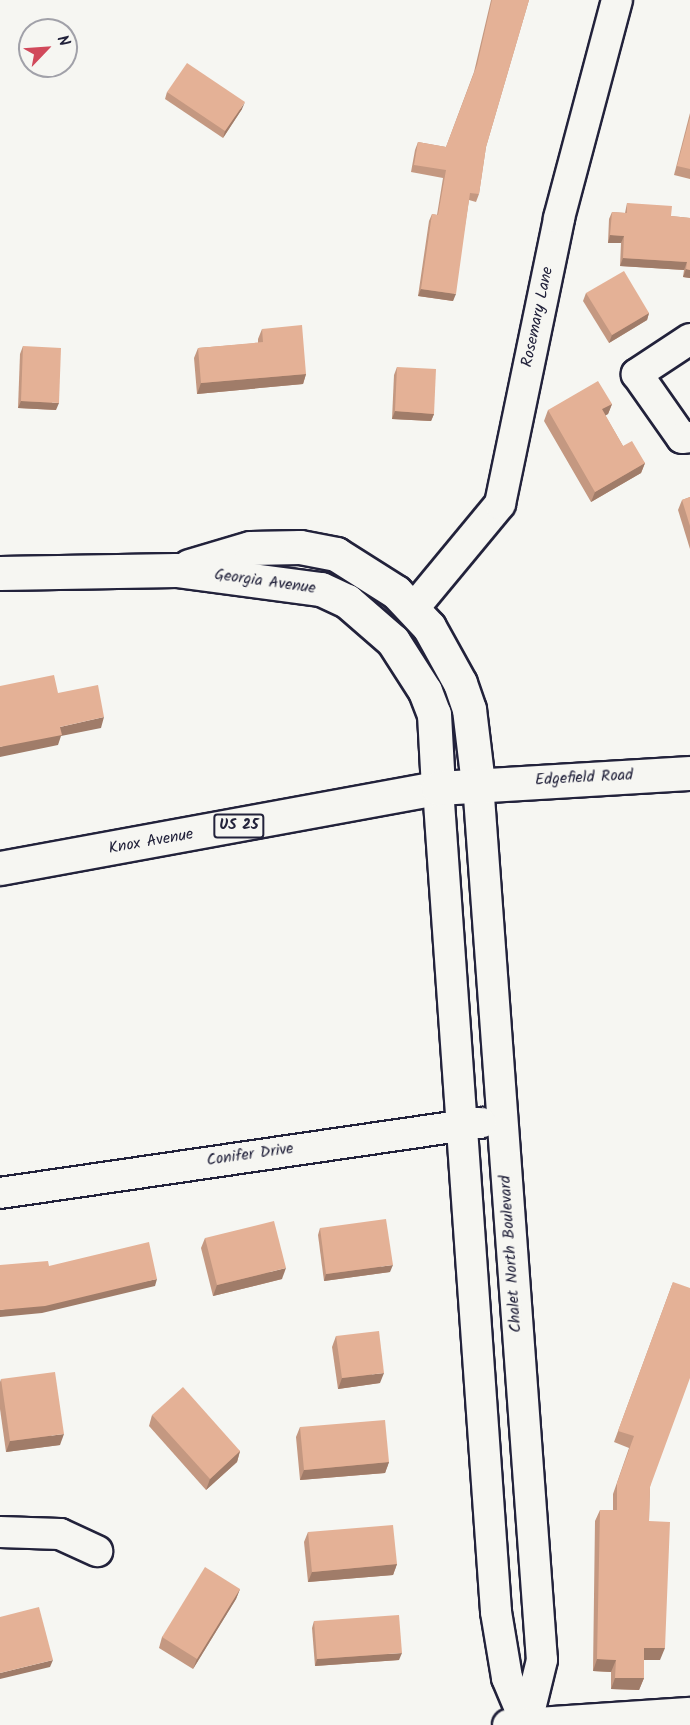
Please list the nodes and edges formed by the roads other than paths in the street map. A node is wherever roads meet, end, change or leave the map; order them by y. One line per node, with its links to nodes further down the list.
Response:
1 (617, 0): 6 (street, Rosemary Lane)
2 (690, 339): 3 (street)
3 (690, 437)
4 (176, 570): 5 (main road, Georgia Avenue); 6 (main road, Georgia Avenue); 9 (main road, Georgia Avenue)
5 (0, 573)
6 (414, 608): 8 (main road, Georgia Avenue)
7 (690, 772): 8 (main road, Edgefield Road / US 25)
8 (478, 783): 9 (main road, Knox Avenue / US 25); 11 (street, Chalet North Boulevard)
9 (438, 788): 10 (main road, Knox Avenue / US 25); 12 (street)
10 (0, 868)
11 (501, 1119): 12 (street, Conifer Drive); 17 (street, Chalet North Boulevard)
12 (462, 1127): 13 (street, Conifer Drive); 17 (street)
13 (0, 1193)
14 (0, 1532): 15 (street)
15 (97, 1551)
16 (690, 1713): 17 (street)
17 (520, 1724)

